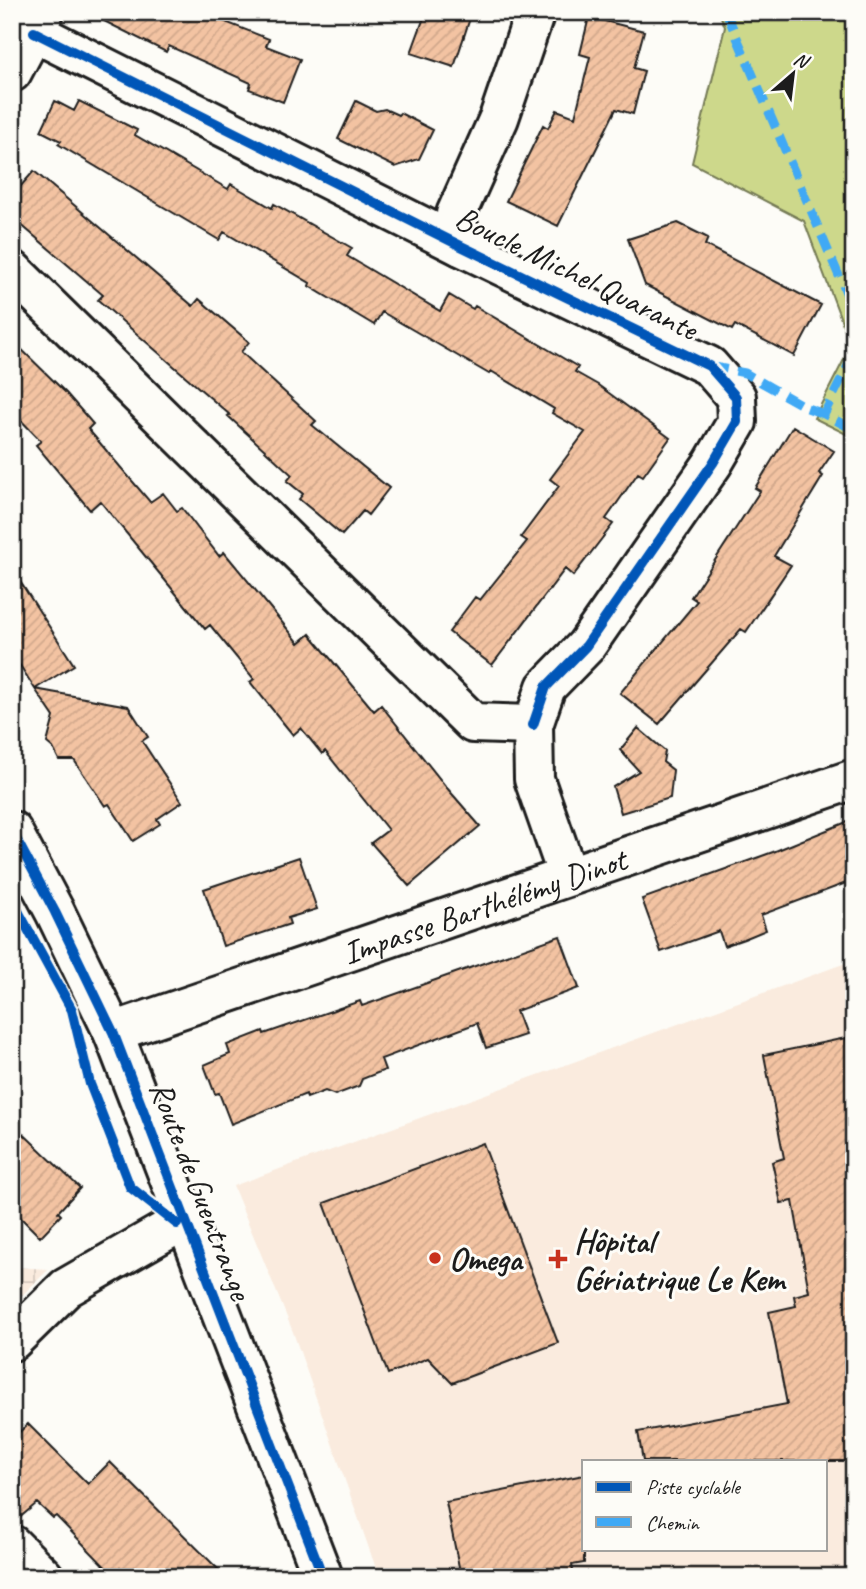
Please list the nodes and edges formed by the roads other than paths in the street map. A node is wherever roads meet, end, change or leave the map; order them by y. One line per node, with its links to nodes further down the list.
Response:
1 (535, 12): 4 (street)
2 (39, 22): 3 (street); 4 (street, Boucle Michel Quarante)
3 (12, 72)
4 (461, 246): 6 (street, Boucle Michel Quarante)
5 (12, 270): 6 (street)
6 (533, 725): 9 (street, Boucle Michel Quarante)
7 (854, 779): 9 (street, Impasse Barthélémy Dinot)
8 (12, 831): 10 (street, Route de Guentrange)
9 (568, 876): 10 (street, Impasse Barthélémy Dinot)
10 (113, 1032): 11 (street, Route de Guentrange)
11 (186, 1219): 12 (street); 15 (street, Route de Guentrange)
12 (12, 1341)
13 (12, 1545): 14 (street)
14 (44, 1577)
15 (323, 1577)

